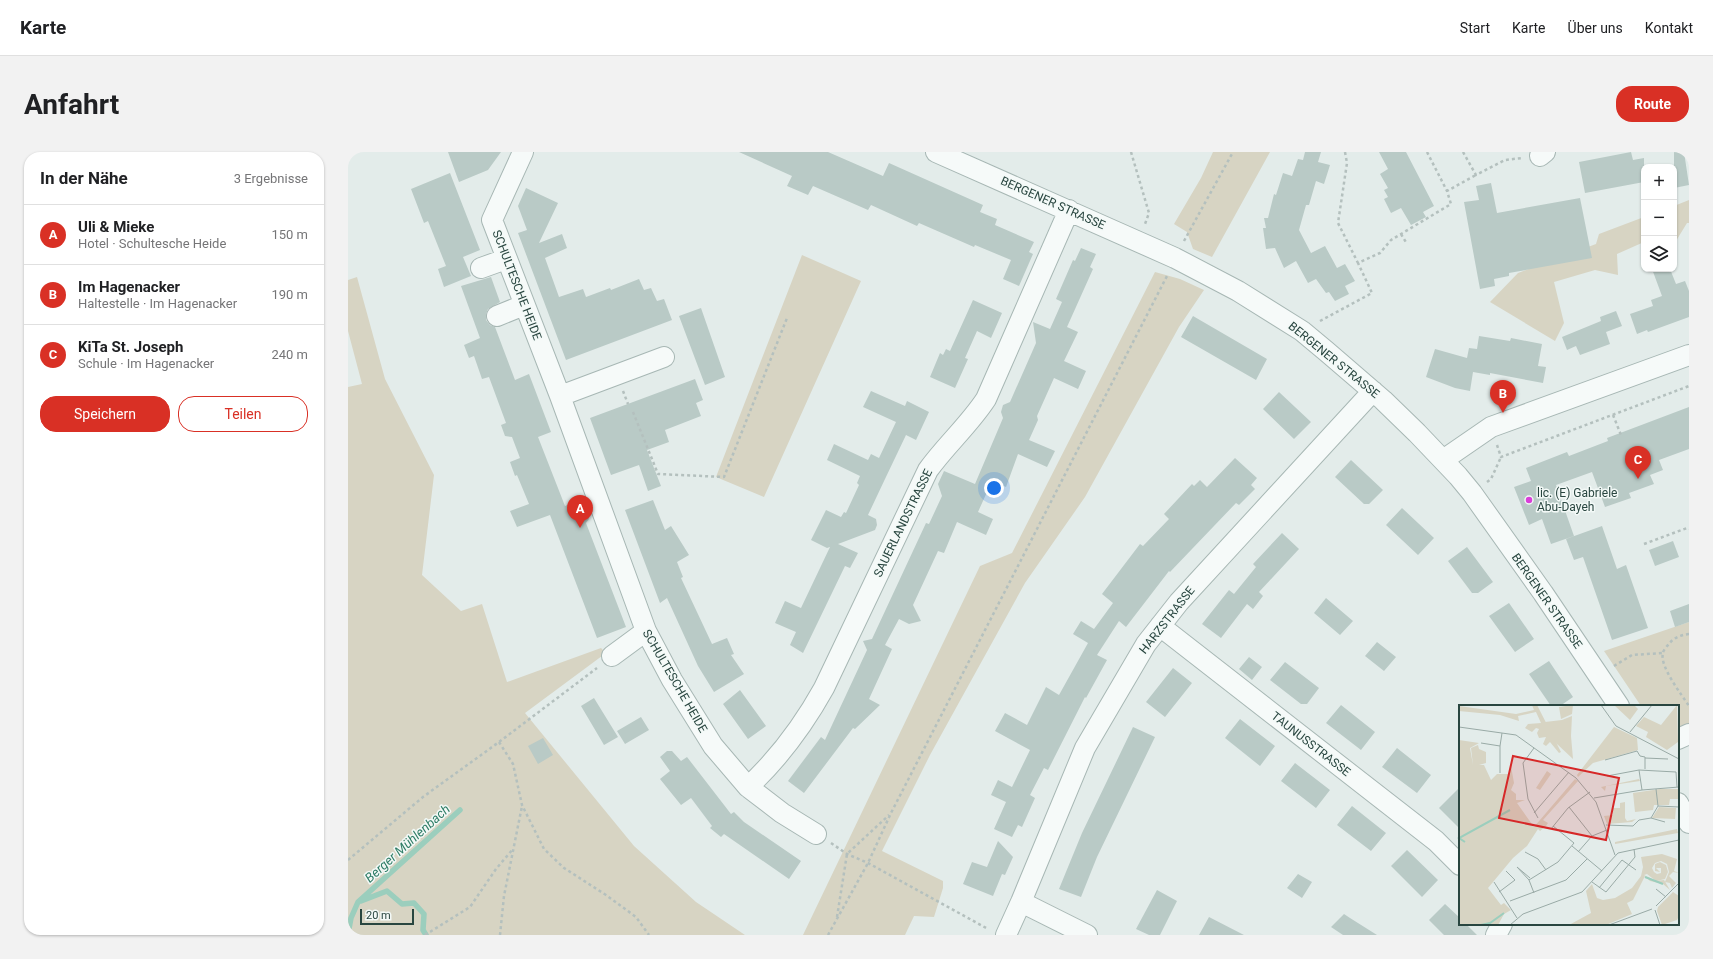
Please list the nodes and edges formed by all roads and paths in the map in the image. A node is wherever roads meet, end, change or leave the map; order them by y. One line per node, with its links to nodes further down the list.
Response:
1 (523, 152): 16 (street, SCHULTESCHE HEIDE)
2 (936, 152): 11 (street, BERGENER STRASSE)
3 (1131, 152): 13 (path)
4 (1233, 152): 15 (path)
5 (1345, 152): 17 (path)
6 (1426, 152): 10 (path)
7 (1463, 152): 9 (path)
8 (1543, 154): 9 (path)
9 (1476, 175): 10 (path)
10 (1447, 191): 12 (path)
11 (1069, 210): 13 (street, BERGENER STRASSE); 48 (street, SAUERLANDSTRASSE)
12 (1401, 234): 14 (path); 17 (path)
13 (1139, 241): 15 (street, BERGENER STRASSE)
14 (1407, 244)
15 (1175, 258): 22 (street, BERGENER STRASSE); 50 (path)
16 (506, 259): 18 (street); 19 (street, SCHULTESCHE HEIDE)
17 (1358, 263): 22 (path)
18 (481, 268)
19 (524, 305): 20 (street); 27 (street, SCHULTESCHE HEIDE)
20 (497, 316)
21 (787, 318): 28 (path)
22 (1302, 332): 26 (street, BERGENER STRASSE)
23 (1689, 354): 30 (street)
24 (664, 357): 27 (street)
25 (1689, 386): 29 (path)
26 (1373, 391): 33 (street, BERGENER STRASSE); 37 (street, HARZSTRASSE)
27 (560, 396): 38 (street, SCHULTESCHE HEIDE)
28 (633, 412)
29 (1613, 415): 31 (path); 32 (path)
30 (1491, 427): 32 (path); 33 (street)
31 (1621, 435)
32 (1501, 457): 34 (path)
33 (1444, 460): 34 (street, BERGENER STRASSE)
34 (1472, 493): 42 (street, BERGENER STRASSE)
35 (1689, 529): 36 (path)
36 (1644, 544)
37 (1160, 626): 56 (street, TAUNUSSTRASSE); 57 (street, HARZSTRASSE)
38 (646, 631): 41 (street); 48 (street, SCHULTESCHE HEIDE)
39 (1689, 634): 40 (path)
40 (1663, 653): 42 (path); 44 (path)
41 (612, 656): 47 (path)
42 (1599, 675): 43 (street, BERGENER STRASSE)
43 (1618, 705)
44 (1689, 706)
45 (1689, 734): 46 (street)
46 (1679, 738)
47 (499, 742): 49 (path); 54 (path)
48 (748, 787): 51 (street, SCHULTESCHE HEIDE)
49 (522, 805): 52 (path); 63 (path)
50 (891, 813): 53 (path); 55 (path)
51 (816, 834)
52 (513, 848): 61 (path); 62 (path)
53 (847, 854): 55 (path); 58 (path)
54 (348, 859)
55 (868, 863): 58 (path); 60 (path)
56 (1459, 864)
57 (1021, 902): 60 (street, HARZSTRASSE); 65 (street)
58 (837, 918): 64 (path)
59 (1501, 925): 66 (street)
60 (999, 933)
61 (425, 935)
62 (500, 935)
63 (649, 935)
64 (828, 935)
65 (1087, 935)
66 (1496, 935)

